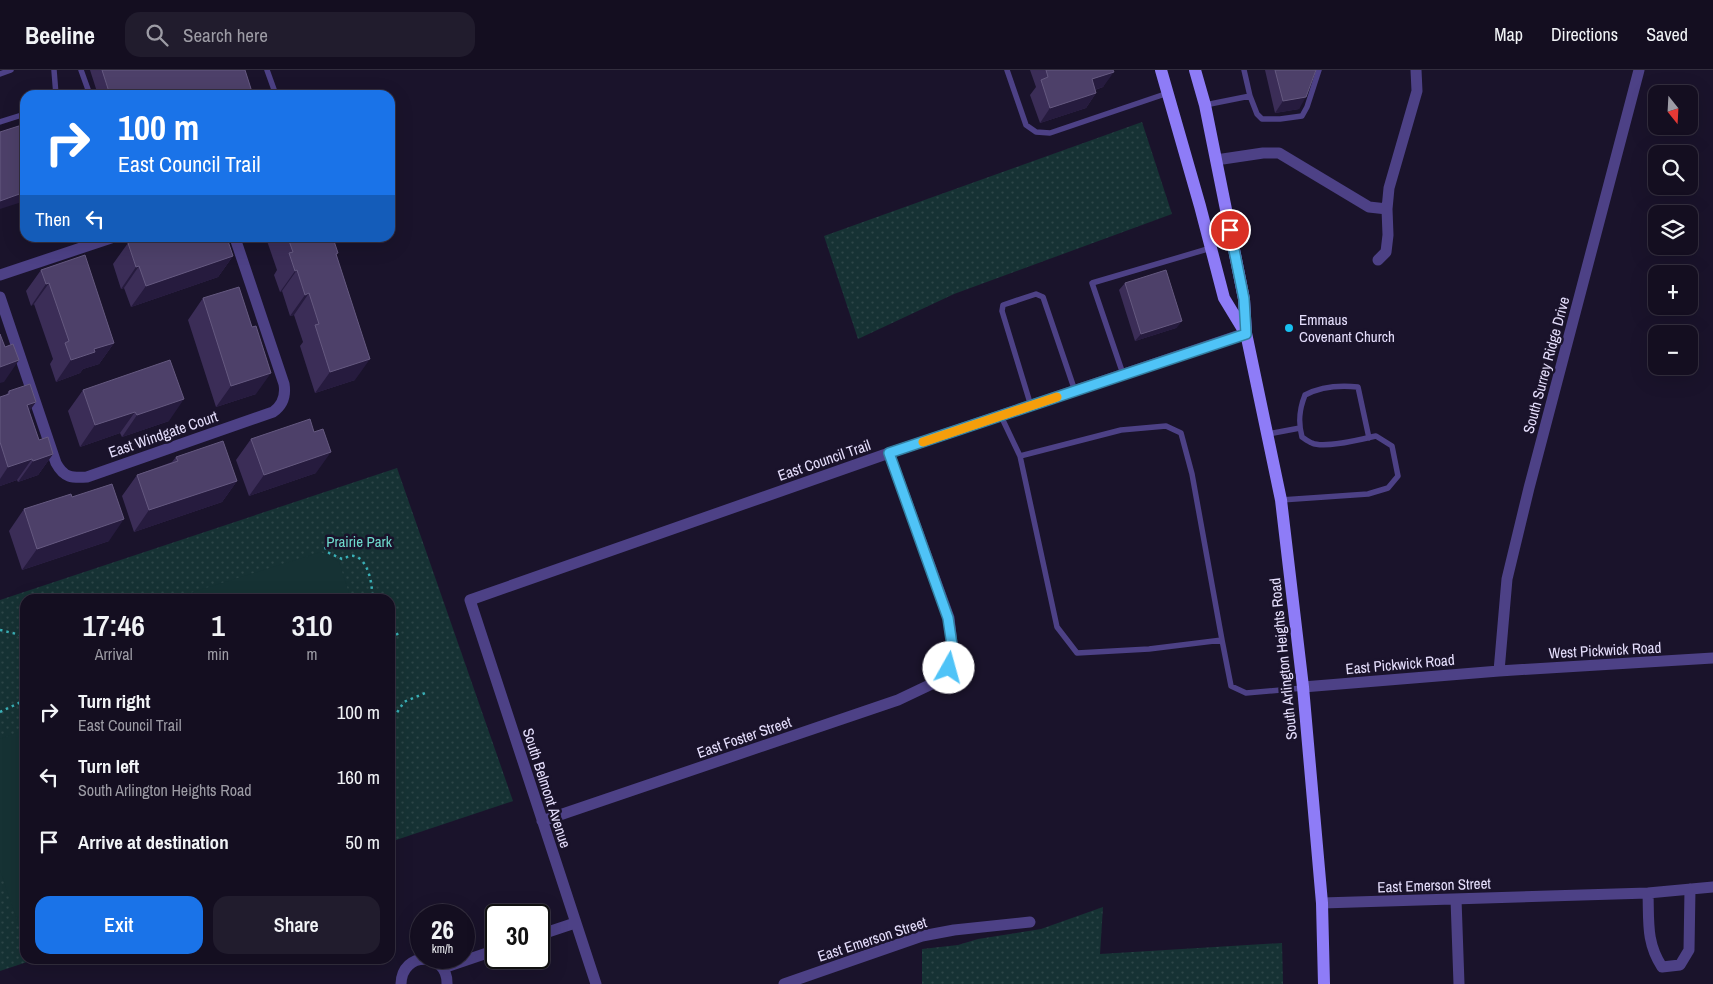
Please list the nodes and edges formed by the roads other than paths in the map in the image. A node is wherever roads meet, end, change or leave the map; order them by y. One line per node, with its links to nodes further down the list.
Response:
1 (11, 70): 12 (lane)
2 (54, 70): 13 (lane)
3 (81, 70): 14 (lane)
4 (267, 70): 15 (lane)
5 (1008, 70): 16 (lane)
6 (1161, 70): 16 (main road, South Arlington Heights Road)
7 (1195, 70): 18 (main road, South Arlington Heights Road)
8 (1244, 70): 17 (lane)
9 (1319, 70): 17 (lane)
10 (1416, 70): 22 (street)
11 (1640, 70): 43 (street, South Surrey Ridge Drive)
12 (0, 74)
13 (56, 90)
14 (88, 90)
15 (274, 90)
16 (1168, 93): 25 (main road, South Arlington Heights Road)
17 (1250, 96): 18 (lane)
18 (1205, 105): 21 (main road, South Arlington Heights Road)
19 (20, 116): 20 (lane)
20 (0, 122)
21 (1216, 160): 22 (street); 29 (main road, South Arlington Heights Road)
22 (1387, 209): 26 (street)
23 (99, 242): 27 (street)
24 (236, 242): 28 (street, East Windgate Court)
25 (1211, 248): 29 (main road, South Arlington Heights Road); 30 (lane)
26 (1378, 260)
27 (0, 275)
28 (0, 297)
29 (1246, 334): 30 (street, East Council Trail); 35 (main road, South Arlington Heights Road)
30 (1124, 374): 31 (street, East Council Trail)
31 (1075, 391): 32 (street, East Council Trail); 32 (lane)
32 (1031, 406): 33 (street, East Council Trail)
33 (1001, 416): 37 (street, East Council Trail); 38 (lane)
34 (1300, 428): 35 (lane); 36 (lane); 36 (lane)
35 (1267, 434): 39 (main road, South Arlington Heights Road)
36 (1369, 438): 39 (lane)
37 (889, 453): 40 (street, East Council Trail); 45 (street, East Foster Street)
38 (1020, 456): 41 (lane); 41 (lane)
39 (1281, 500): 44 (main road, South Arlington Heights Road)
40 (470, 600): 45 (street, South Belmont Avenue)
41 (1222, 640): 44 (lane)
42 (1713, 658): 43 (street, West Pickwick Road)
43 (1500, 671): 44 (street, East Pickwick Road)
44 (1304, 688): 50 (main road, South Arlington Heights Road)
45 (542, 822): 51 (street, South Belmont Avenue)
46 (1713, 887): 47 (street, East Emerson Street)
47 (1690, 889): 48 (street, East Emerson Street); 48 (street)
48 (1648, 893): 49 (street, East Emerson Street)
49 (1456, 899): 50 (street, East Emerson Street); 61 (street)
50 (1322, 903): 60 (main road, South Arlington Heights Road)
51 (575, 922): 53 (street); 58 (street, South Belmont Avenue)
52 (1030, 922): 59 (street, East Emerson Street)
53 (550, 931)
54 (410, 964): 56 (street)
55 (443, 969): 57 (street)
56 (401, 984)
57 (447, 984)
58 (596, 984)
59 (784, 984)
60 (1324, 984)
61 (1459, 984)

